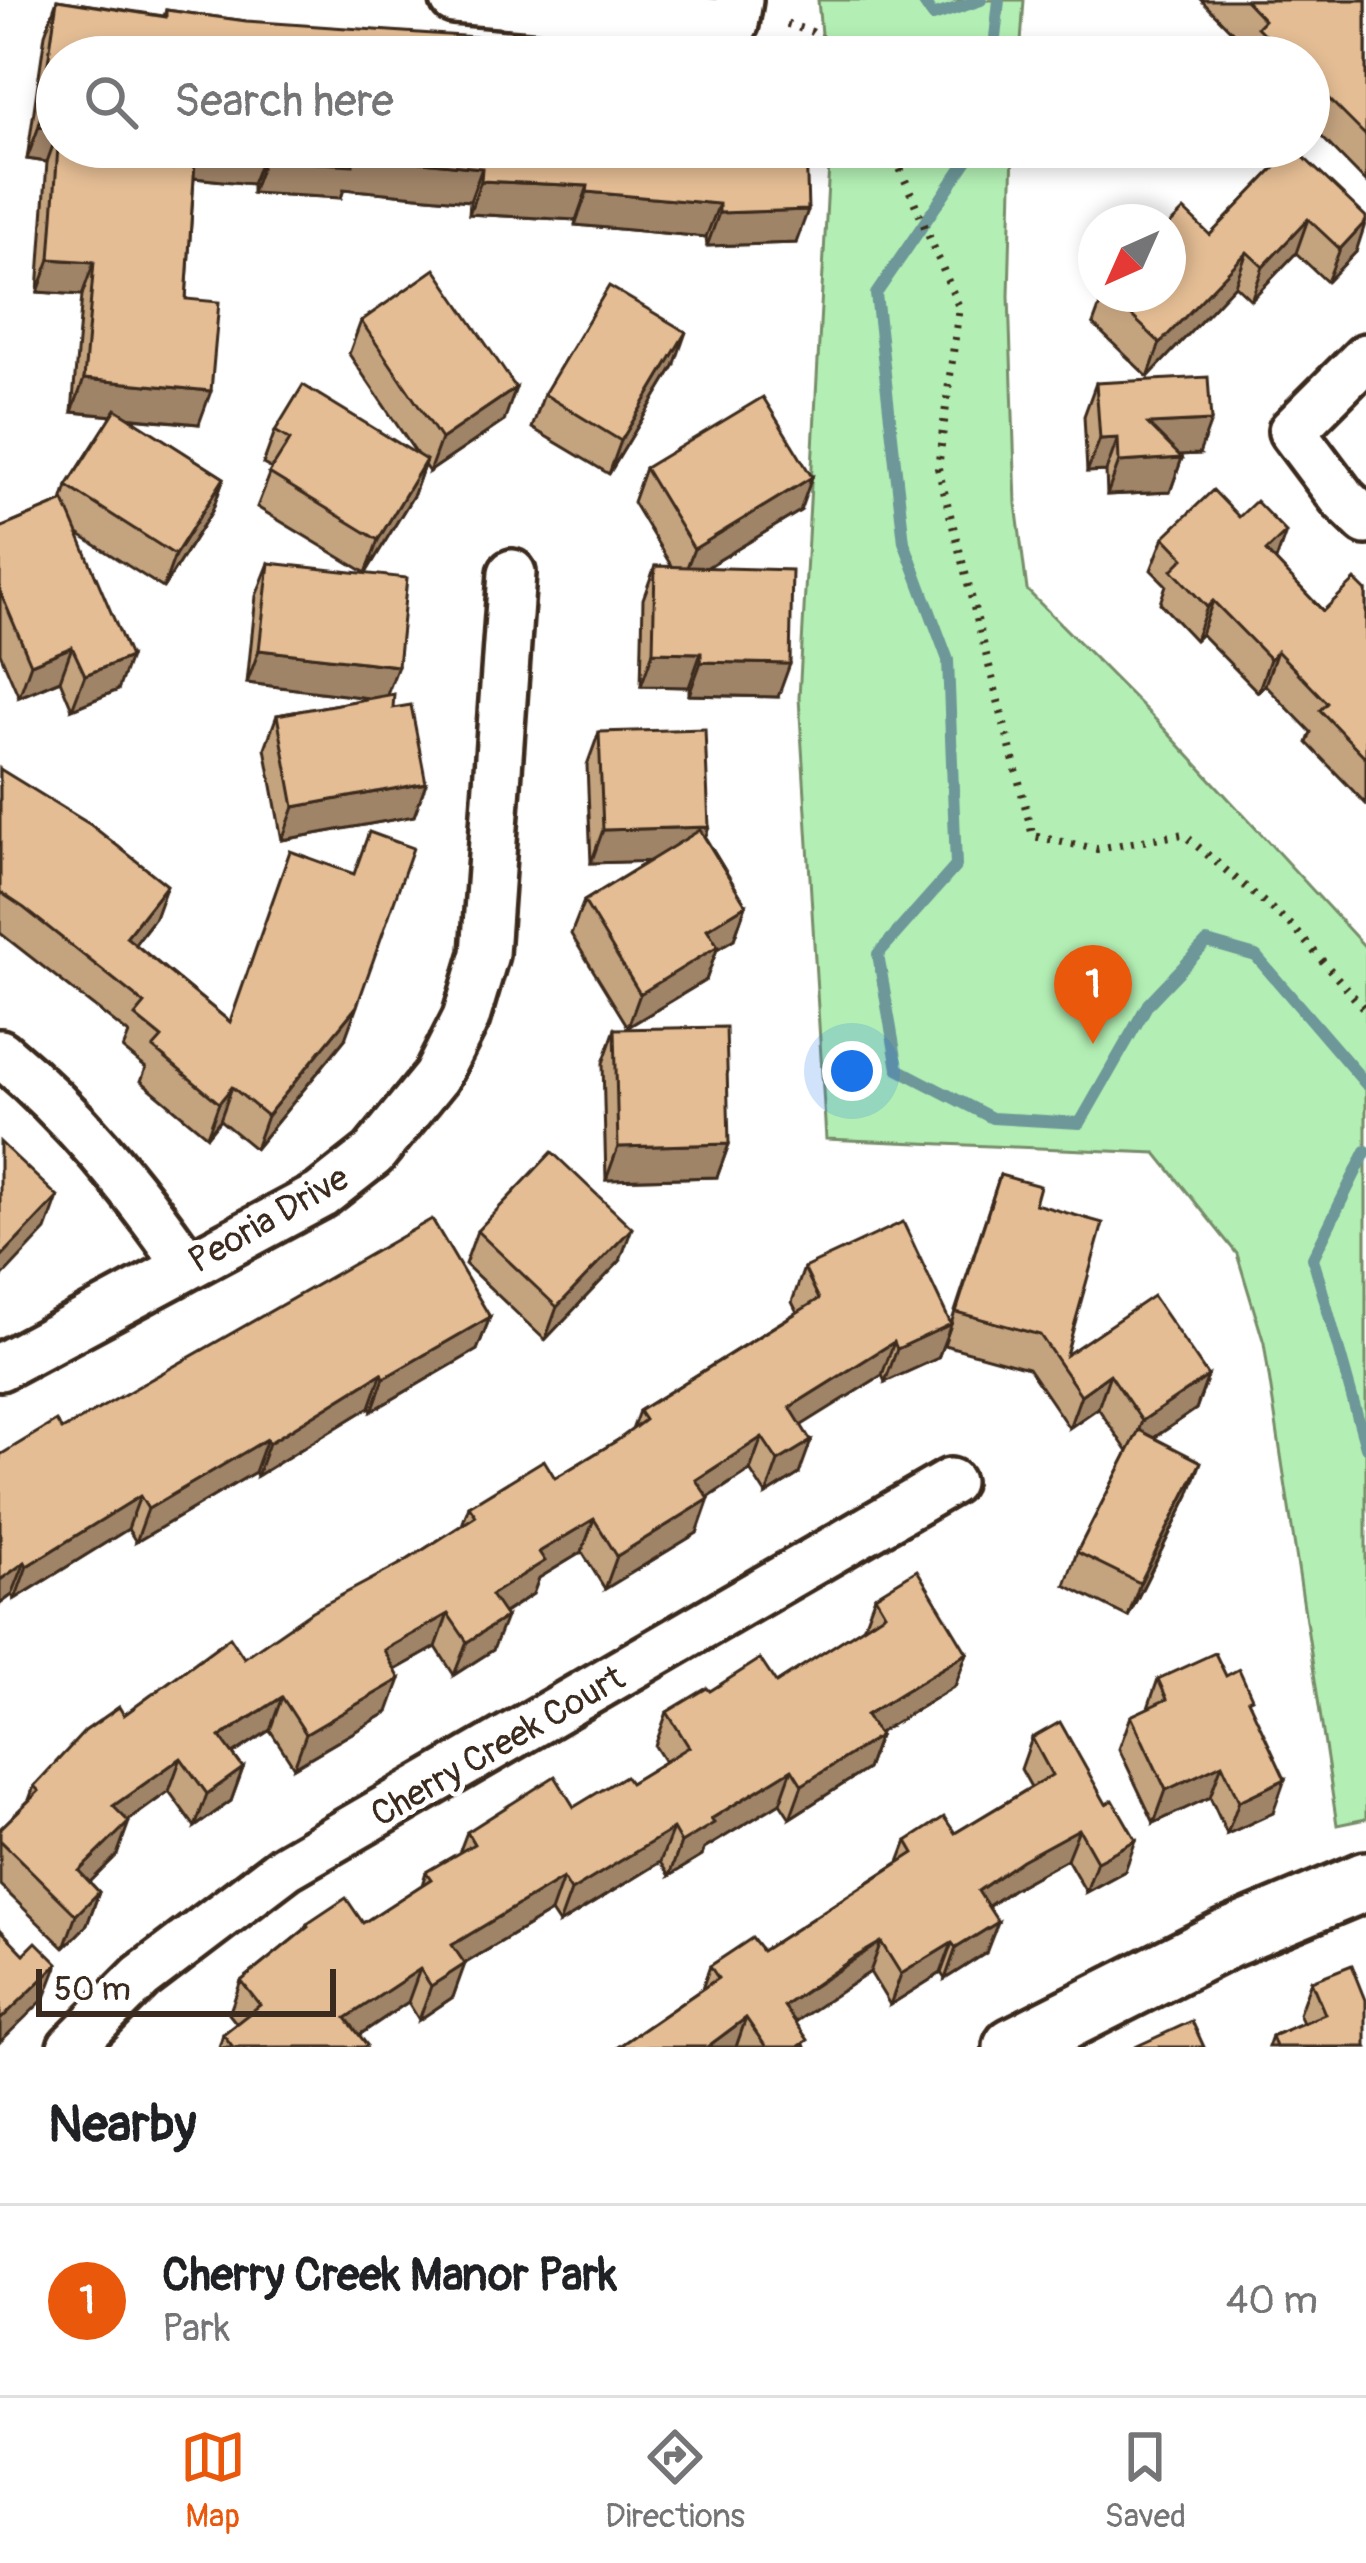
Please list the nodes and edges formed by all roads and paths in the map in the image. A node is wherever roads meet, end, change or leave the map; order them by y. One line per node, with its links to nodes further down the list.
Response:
1 (454, 0): 2 (street)
2 (739, 0)
3 (788, 24): 4 (path)
4 (817, 36)
5 (900, 168): 9 (path)
6 (1366, 357): 7 (street)
7 (1366, 521)
8 (512, 573): 11 (street, Peoria Drive)
9 (1366, 1011)
10 (0, 1053): 11 (street)
11 (187, 1265): 12 (street, Peoria Drive)
12 (0, 1366)
13 (950, 1482): 15 (street, Cherry Creek Court)
14 (1366, 1881): 16 (street)
15 (71, 2047)
16 (1012, 2047)

